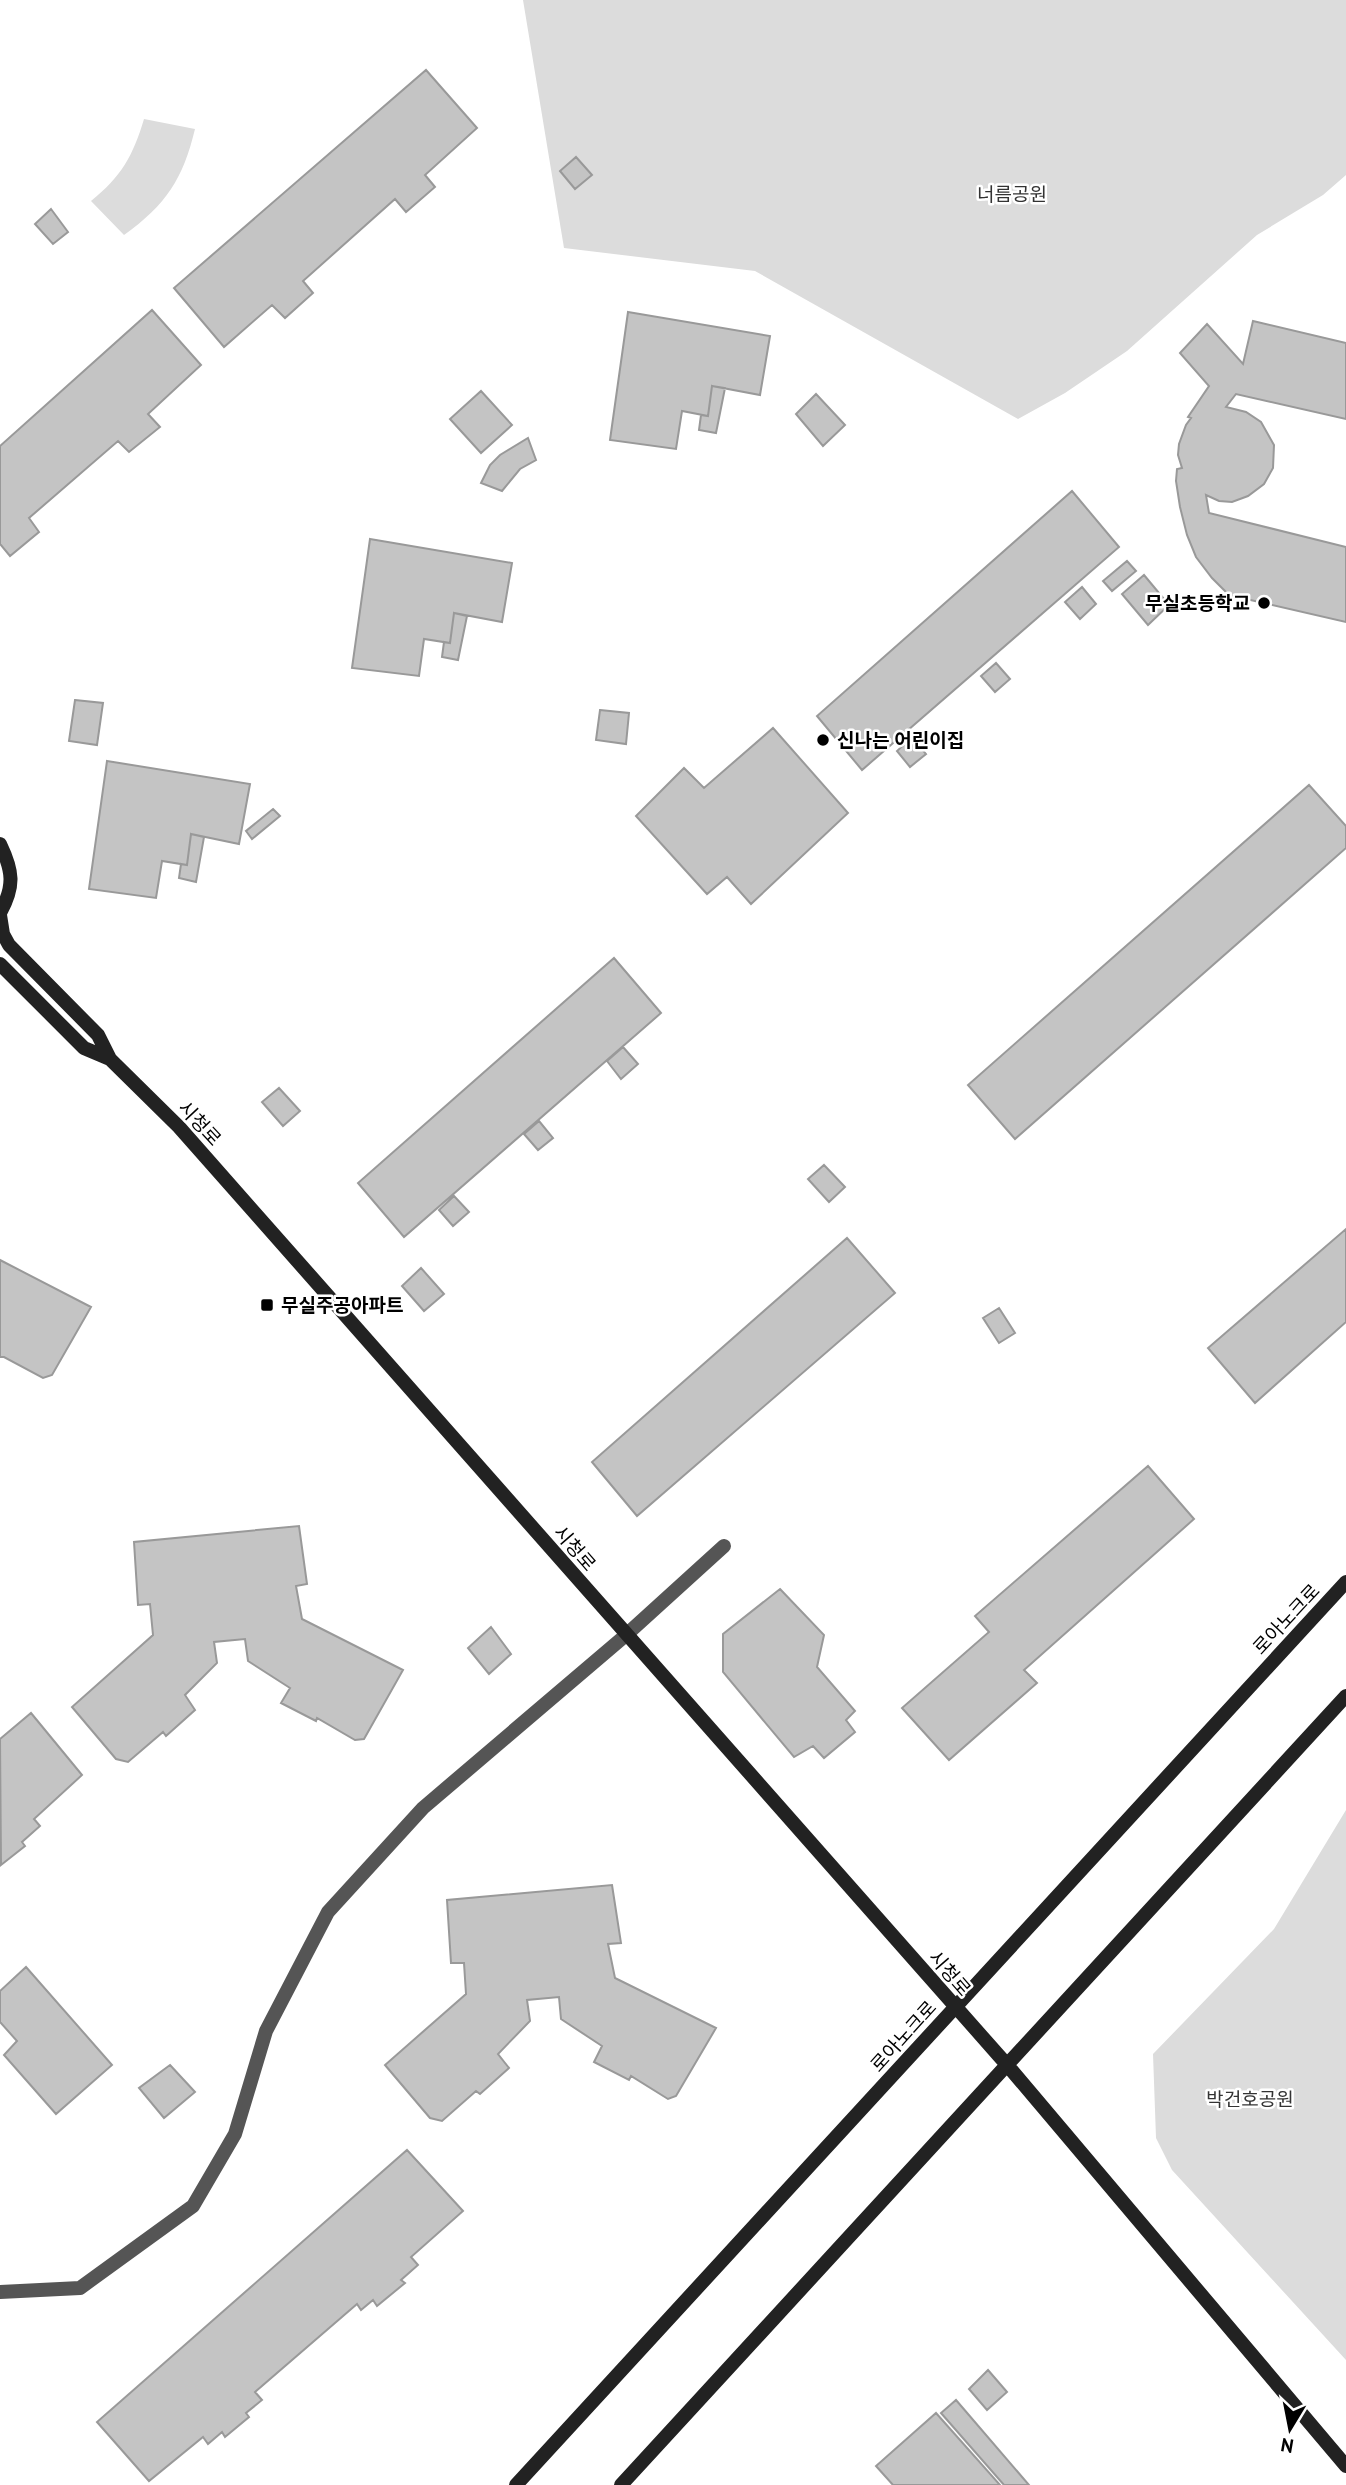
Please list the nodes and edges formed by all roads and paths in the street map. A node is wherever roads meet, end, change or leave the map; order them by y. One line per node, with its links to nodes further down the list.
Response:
1 (0, 844): 2 (street)
2 (0, 914): 4 (street)
3 (0, 964): 4 (street)
4 (110, 1059): 7 (street, 시청로)
5 (724, 1546): 7 (lane)
6 (1346, 1582): 9 (street, 로아노크로)
7 (626, 1634): 9 (street, 시청로); 11 (lane)
8 (1346, 1696): 10 (street)
9 (955, 2008): 10 (street, 시청로); 13 (street, 로아노크로)
10 (1008, 2066): 12 (street); 14 (street)
11 (0, 2292)
12 (1346, 2466)
13 (516, 2485)
14 (621, 2485)

